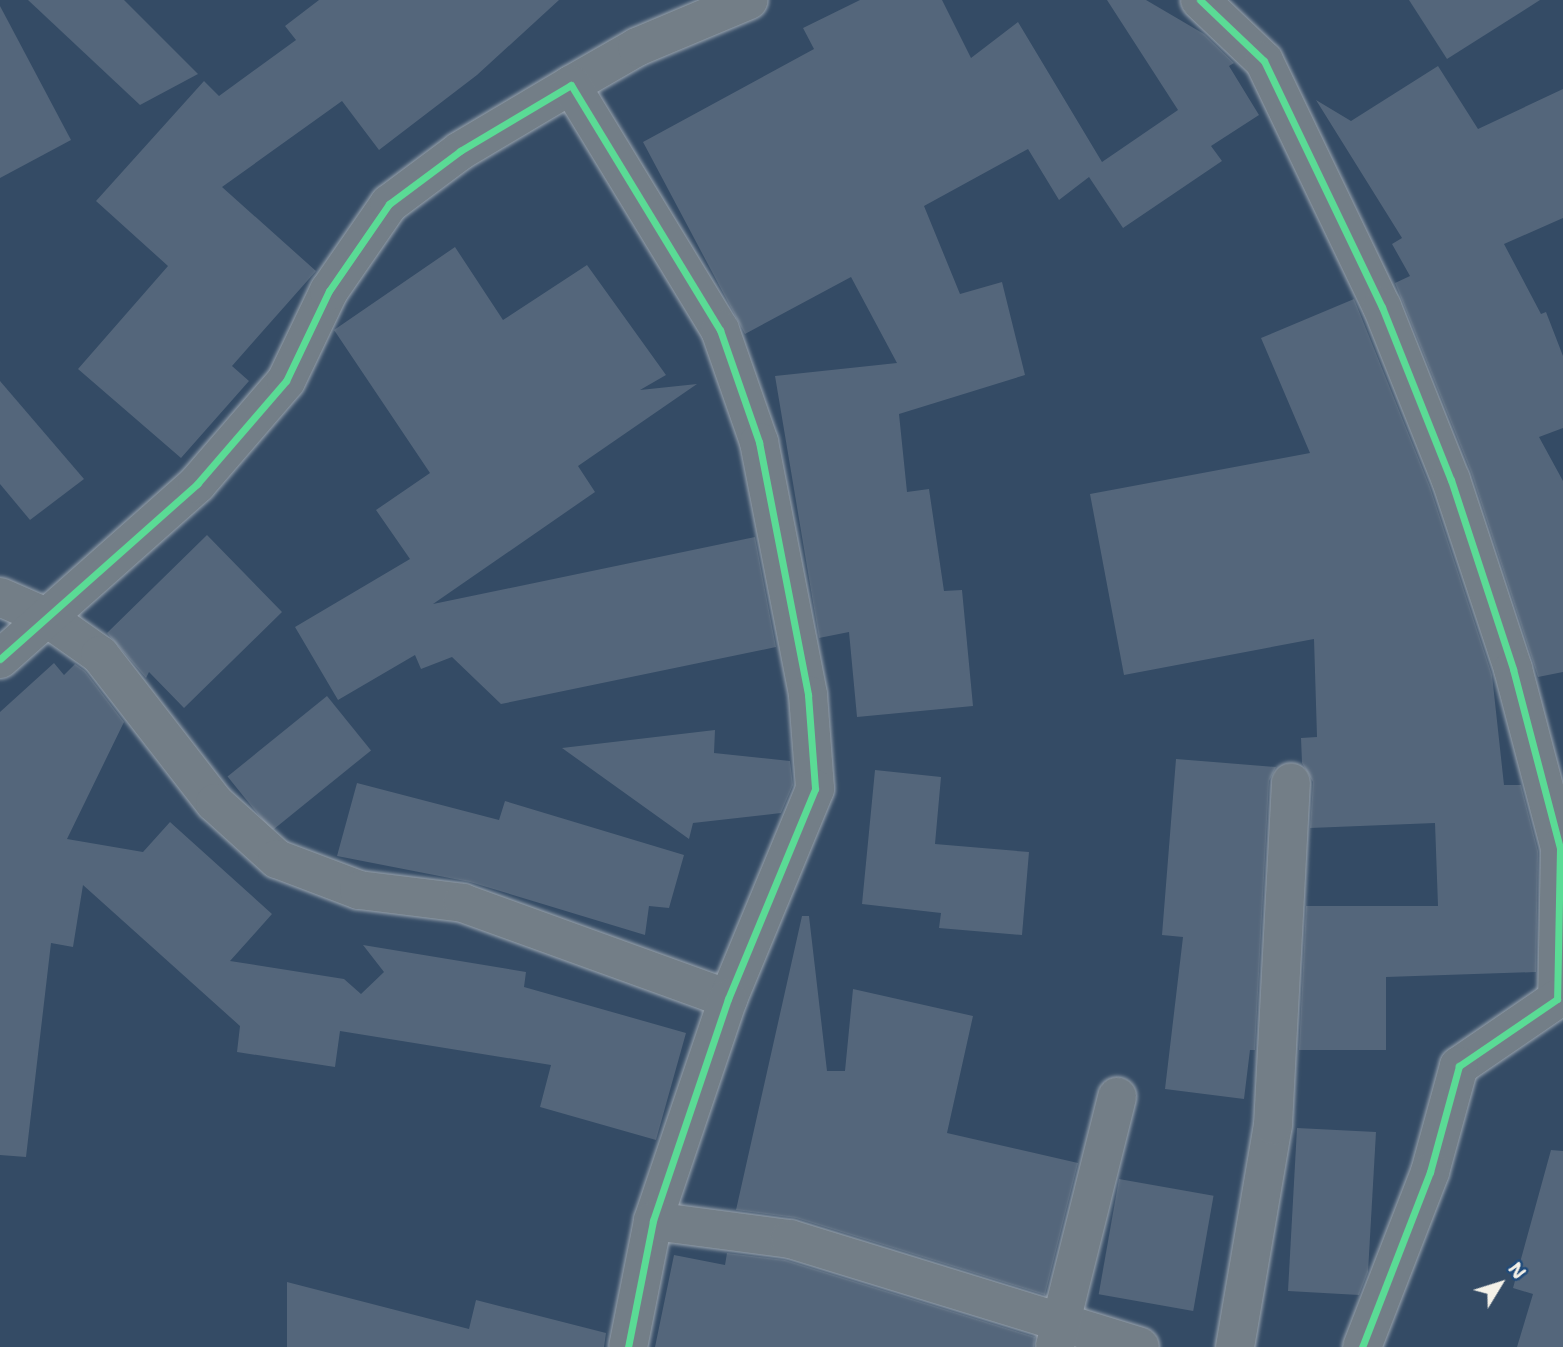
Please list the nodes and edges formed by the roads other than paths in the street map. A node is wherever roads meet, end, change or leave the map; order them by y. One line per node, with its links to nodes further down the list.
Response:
1 (749, 0): 3 (street)
2 (1200, 0): 15 (street)
3 (571, 85): 5 (street); 8 (street)
4 (0, 597): 5 (street)
5 (46, 617): 6 (street); 8 (street)
6 (0, 659)
7 (1291, 782): 14 (street)
8 (728, 999): 10 (street)
9 (1117, 1097): 11 (street)
10 (653, 1221): 11 (street); 12 (street)
11 (1059, 1335): 13 (street)
12 (628, 1347)
13 (1140, 1347)
14 (1235, 1347)
15 (1362, 1347)

